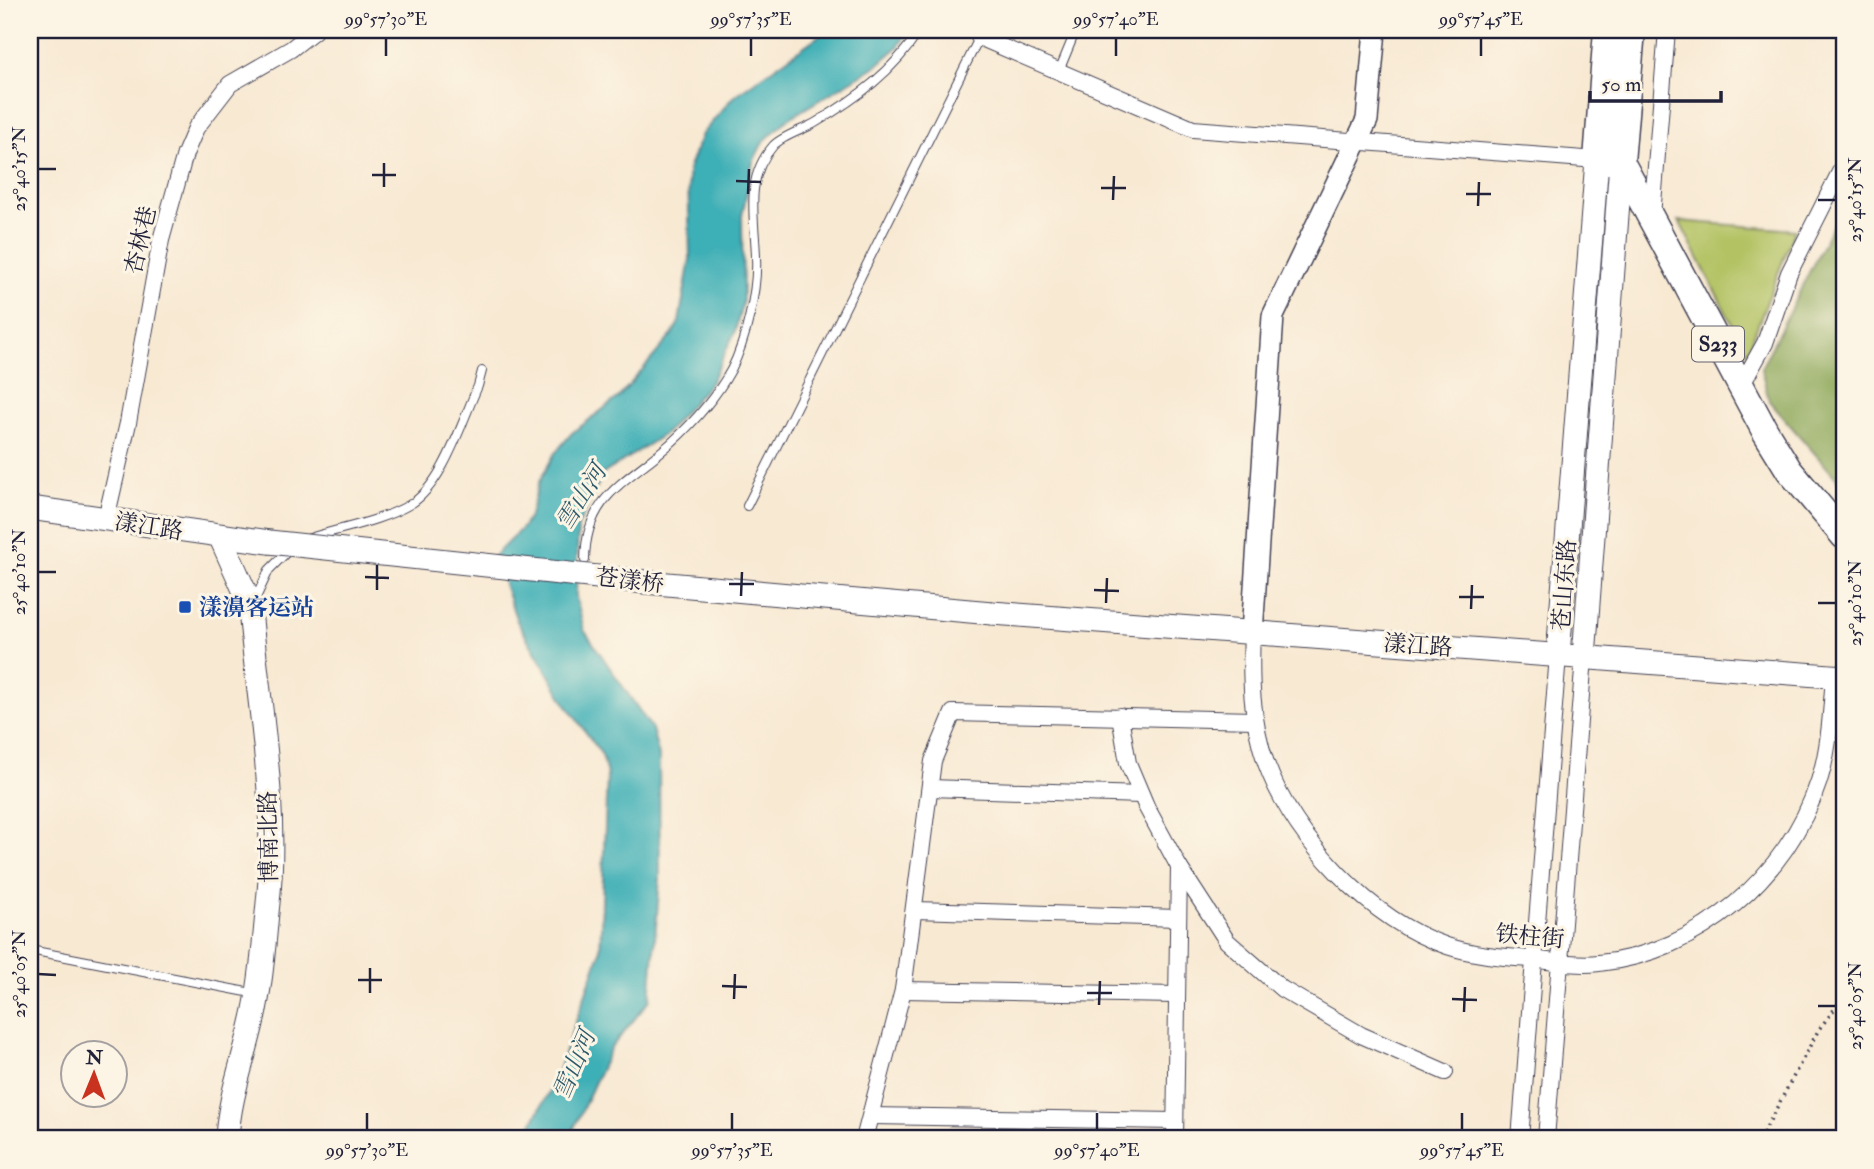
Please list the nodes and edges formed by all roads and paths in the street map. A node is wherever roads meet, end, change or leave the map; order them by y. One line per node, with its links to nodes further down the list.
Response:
1 (316, 30): 18 (street, 杏林巷)
2 (920, 30): 22 (lane)
3 (1076, 30): 9 (lane)
4 (1375, 30): 10 (street)
5 (1607, 30): 11 (main road, 苍山东路)
6 (1632, 30): 11 (main road, 苍山东路)
7 (1667, 30): 13 (street)
8 (981, 33): 9 (street); 16 (lane)
9 (1059, 71): 10 (street)
10 (1357, 143): 11 (street); 25 (street)
11 (1609, 161): 13 (main road, S233); 26 (main road, 苍山东路); 27 (main road, 苍山东路)
12 (1844, 164): 15 (street)
13 (1651, 218): 15 (main road, S233)
14 (481, 370): 23 (lane)
15 (1741, 386): 19 (main road, S233)
16 (747, 506)
17 (30, 508): 18 (main road, 漾江路)
18 (106, 519): 20 (main road, 漾江路)
19 (1844, 536)
20 (220, 537): 21 (main road, 漾江路); 23 (main road, 博南北路)
21 (269, 542): 24 (main road, 苍漾桥, bridge)
22 (585, 560)
23 (249, 613): 40 (main road, 博南北路)
24 (992, 613): 25 (main road, 漾江路)
25 (1252, 632): 26 (main road, 漾江路); 30 (street, 铁柱街)
26 (1558, 655): 27 (main road, 漾江路); 37 (street, 苍山东路)
27 (1584, 657): 28 (main road, 漾江路); 38 (street, 苍山东路)
28 (1839, 677): 38 (street, 铁柱街)
29 (1119, 716): 30 (street); 31 (street); 32 (street)
30 (1255, 720): 37 (street, 铁柱街)
31 (930, 788): 32 (street); 34 (street)
32 (1141, 795): 33 (street)
33 (1179, 867): 35 (street); 43 (street)
34 (915, 910): 35 (street); 39 (street)
35 (1178, 918): 41 (street)
36 (30, 950): 40 (lane)
37 (1534, 959): 38 (street, 铁柱街); 49 (street, 苍山东路)
38 (1560, 961): 50 (street, 苍山东路)
39 (903, 990): 41 (street); 44 (street)
40 (257, 994): 46 (main road, 博南北路)
41 (1177, 995): 45 (street)
42 (1844, 997): 51 (path)
43 (1445, 1072)
44 (871, 1116): 45 (street); 47 (street)
45 (1175, 1122): 48 (street)
46 (228, 1139)
47 (864, 1139)
48 (1175, 1139)
49 (1520, 1139)
50 (1546, 1139)
51 (1760, 1139)

